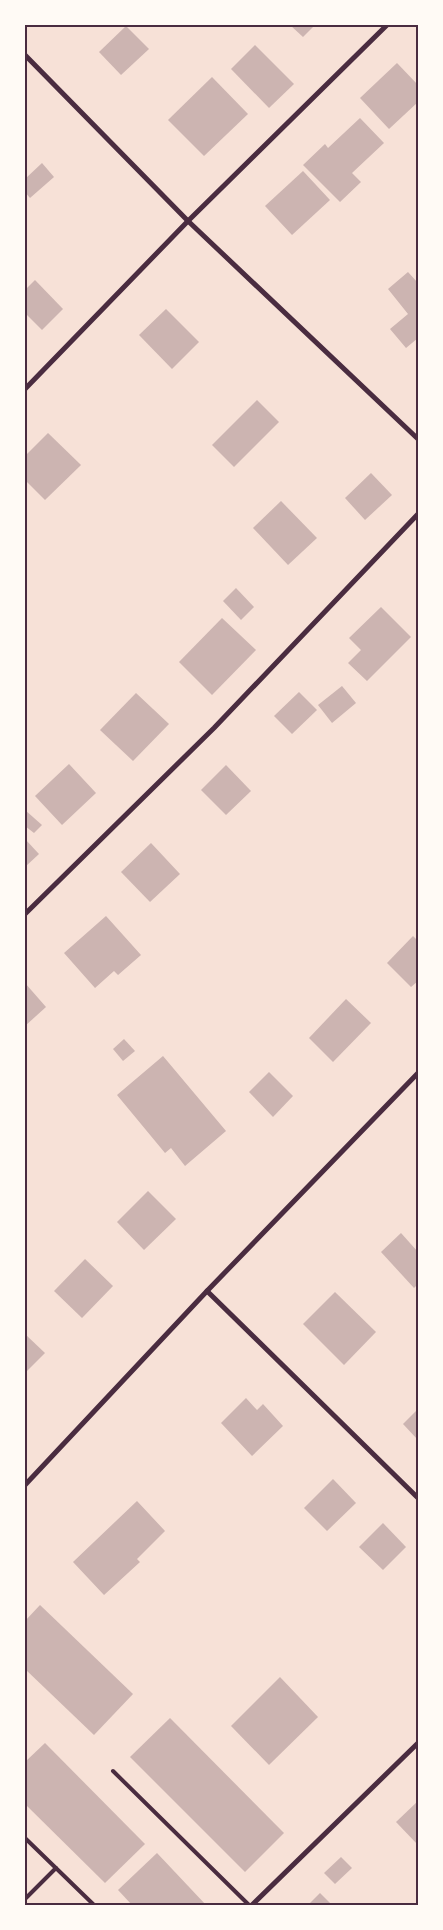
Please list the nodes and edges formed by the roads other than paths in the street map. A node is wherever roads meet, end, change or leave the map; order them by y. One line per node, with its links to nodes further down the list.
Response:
1 (387, 25): 3 (street)
2 (25, 55): 3 (street)
3 (188, 221): 4 (street); 5 (street)
4 (25, 389)
5 (418, 439)
6 (418, 514): 7 (street)
7 (25, 914)
8 (418, 1073): 9 (street)
9 (207, 1291): 10 (street); 11 (street)
10 (25, 1485)
11 (418, 1498)
12 (418, 1743): 18 (street)
13 (113, 1772): 18 (lane)
14 (25, 1838): 15 (lane)
15 (56, 1868): 16 (lane); 17 (lane)
16 (25, 1899)
17 (94, 1905)
18 (251, 1905)

